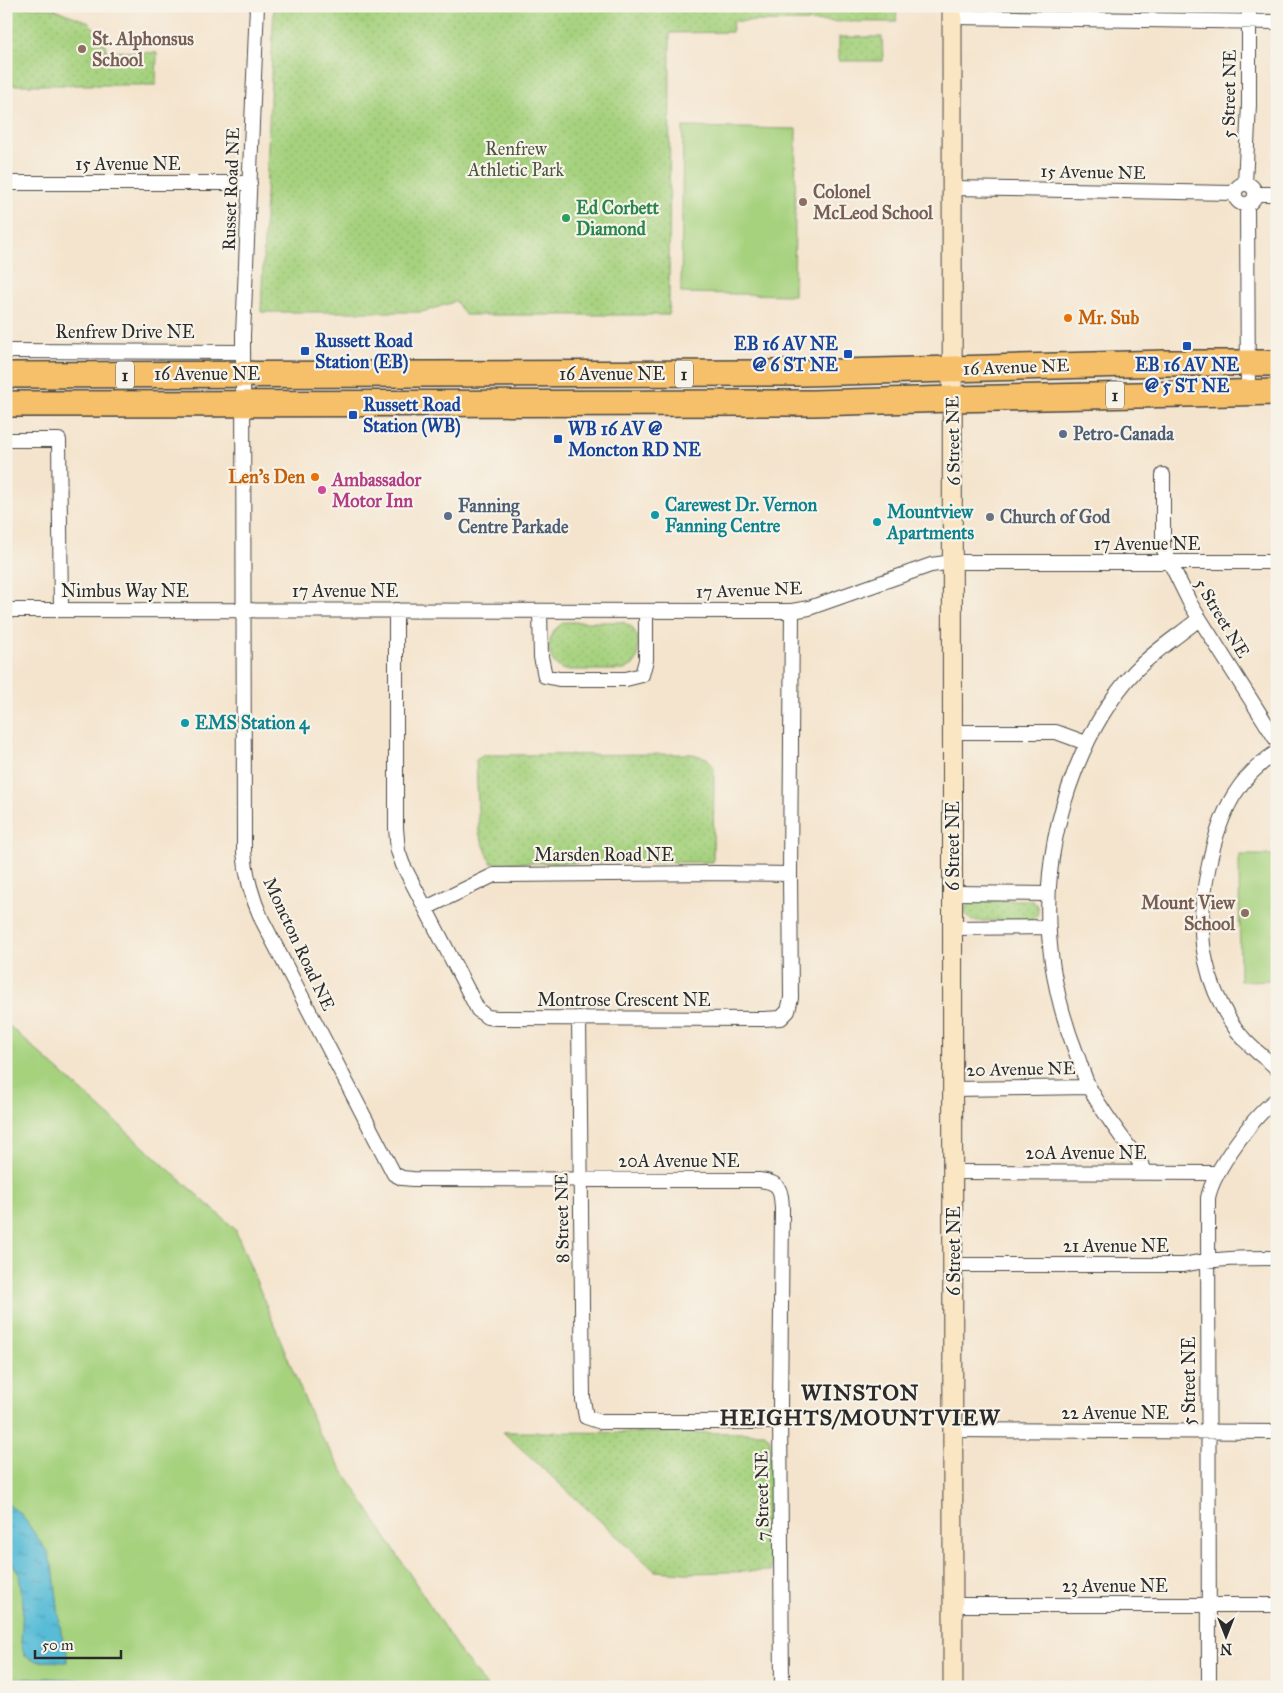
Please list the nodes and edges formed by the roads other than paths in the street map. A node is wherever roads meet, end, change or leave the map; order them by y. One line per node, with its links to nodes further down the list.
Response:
1 (257, 6): 6 (street, Russet Road NE)
2 (1248, 6): 4 (street, 5 Street NE)
3 (952, 12): 4 (street); 9 (street, 6 Street NE)
4 (1249, 21): 5 (street); 8 (street, 5 Street NE)
5 (1277, 22)
6 (250, 182): 7 (street, 15 Avenue NE); 14 (street, Russet Road NE)
7 (6, 183)
8 (1245, 183): 10 (street); 12 (street)
9 (952, 188): 10 (street, 15 Avenue NE); 17 (street, 6 Street NE)
10 (1234, 193): 12 (street)
11 (1277, 194): 12 (street)
12 (1251, 199): 15 (street)
13 (6, 350): 14 (street, Renfrew Drive NE)
14 (244, 363): 17 (highway, 16 Avenue NE / 1); 18 (highway, 16 Avenue NE / 1); 22 (street, Moncton Road NE)
15 (1248, 364): 16 (highway, 16 Avenue NE / 1); 17 (highway, 16 Avenue NE / 1); 19 (street)
16 (1277, 364)
17 (952, 369): 21 (street, 6 Street NE)
18 (6, 375)
19 (1248, 392): 20 (highway, 16 Avenue NE / 1); 21 (highway, 16 Avenue NE / 1)
20 (1277, 392)
21 (952, 399): 22 (highway, 16 Avenue NE / 1); 26 (street, 6 Street NE)
22 (244, 403): 23 (highway, 16 Avenue NE / 1); 29 (street, Moncton Road NE)
23 (6, 404)
24 (6, 440): 31 (street)
25 (1163, 475): 27 (street, 5 Street NE)
26 (953, 562): 27 (street, 17 Avenue NE); 35 (street, 17 Avenue NE); 37 (street, 6 Street NE)
27 (1170, 562): 28 (street, 17 Avenue NE); 36 (street, 5 Street NE)
28 (1277, 562)
29 (244, 609): 31 (street, Nimbus Way NE); 32 (street, 17 Avenue NE); 55 (street, Moncton Road NE)
30 (6, 610): 31 (street, Nimbus Way NE)
31 (61, 610)
32 (396, 610): 33 (street, 17 Avenue NE); 44 (street, Montrose Crescent NE)
33 (540, 611): 34 (street, 17 Avenue NE); 34 (street)
34 (646, 611): 35 (street, 17 Avenue NE)
35 (792, 611): 41 (street, Montrose Crescent NE)
36 (1199, 619): 38 (street, 5 Street NE); 39 (street)
37 (953, 732): 39 (street); 42 (street, 6 Street NE)
38 (1277, 741)
39 (1086, 743): 43 (street)
40 (1277, 752): 48 (street)
41 (790, 874): 44 (street, Marsden Road NE); 47 (street, Montrose Crescent NE)
42 (953, 893): 43 (street); 46 (street, 6 Street NE)
43 (1048, 894): 45 (street)
44 (426, 908): 47 (street, Montrose Crescent NE)
45 (1048, 927): 46 (street); 49 (street)
46 (953, 928): 50 (street, 6 Street NE)
47 (579, 1018): 55 (street, 8 Street NE)
48 (1277, 1068)
49 (1089, 1087): 50 (street, 20 Avenue NE); 53 (street)
50 (954, 1089): 52 (street, 6 Street NE)
51 (1277, 1100): 54 (street, 5 Street NE)
52 (954, 1172): 53 (street, 20A Avenue NE); 59 (street, 6 Street NE)
53 (1146, 1172): 54 (street, 20A Avenue NE)
54 (1217, 1173): 58 (street, 5 Street NE)
55 (580, 1179): 56 (street, 20A Avenue NE); 60 (street, 8 Street NE)
56 (777, 1185): 60 (street, 7 Street NE)
57 (1277, 1258): 58 (street, 21 Avenue NE)
58 (1207, 1260): 59 (street, 21 Avenue NE); 62 (street, 5 Street NE)
59 (954, 1265): 61 (street, 6 Street NE)
60 (780, 1422): 67 (street, 7 Street NE)
61 (954, 1430): 62 (street, 22 Avenue NE); 64 (street, 6 Street NE)
62 (1208, 1432): 63 (street, 22 Avenue NE); 65 (street, 5 Street NE)
63 (1277, 1432)
64 (953, 1605): 65 (street, 23 Avenue NE); 68 (street, 6 Street NE)
65 (1208, 1605): 66 (street, 23 Avenue NE); 69 (street, 5 Street NE)
66 (1277, 1605)
67 (782, 1687)
68 (953, 1687)
69 (1209, 1687)

